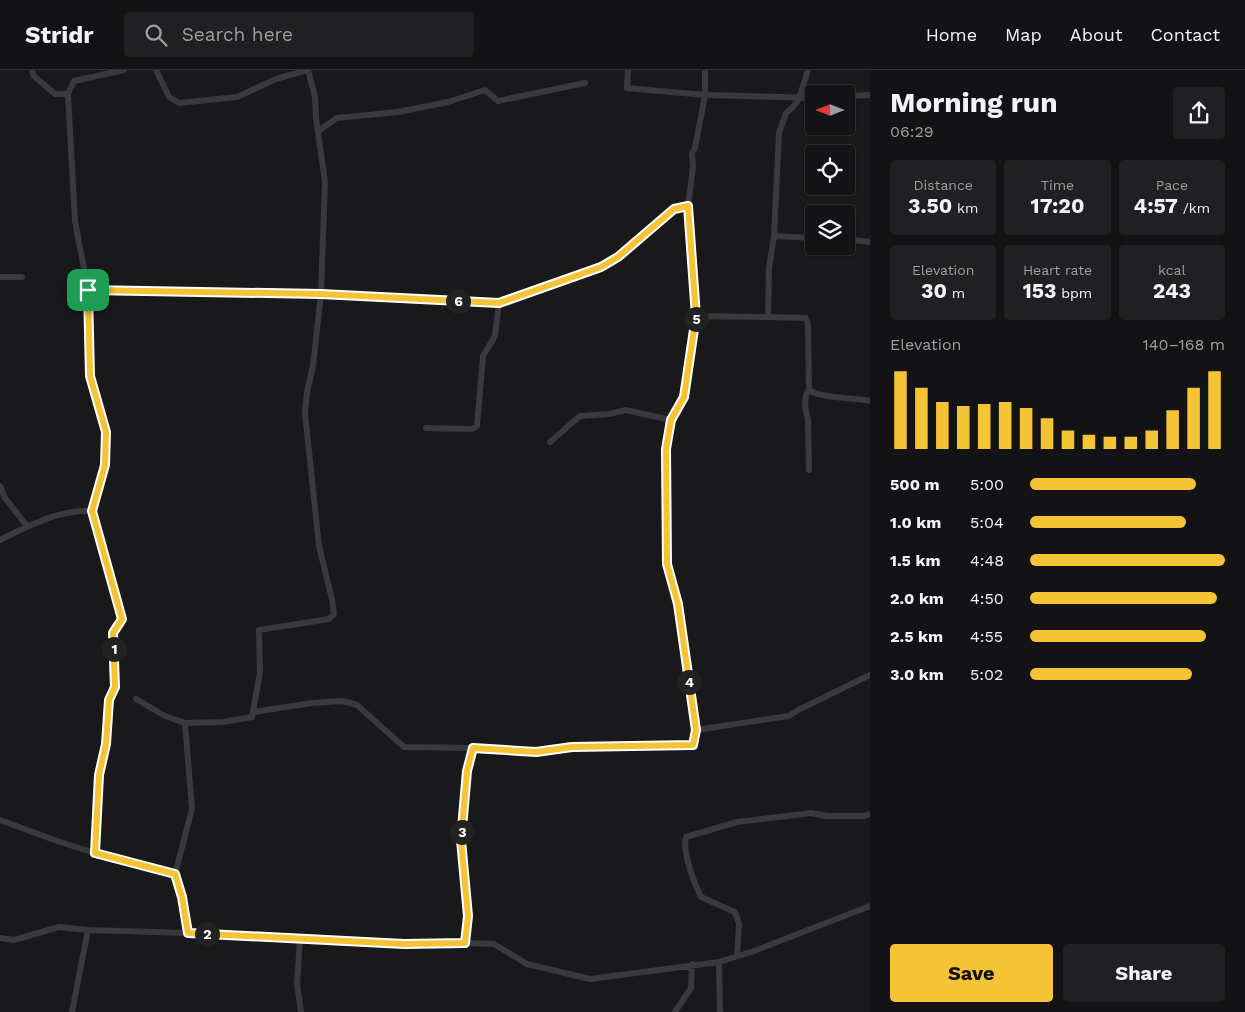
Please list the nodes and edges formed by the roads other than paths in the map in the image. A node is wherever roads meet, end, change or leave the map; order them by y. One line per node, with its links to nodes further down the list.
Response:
1 (32, 70): 9 (street)
2 (124, 70): 9 (street)
3 (156, 70): 4 (street)
4 (308, 70): 15 (street)
5 (628, 70): 10 (street)
6 (705, 70): 10 (street)
7 (808, 70): 13 (street)
8 (585, 83): 15 (street)
9 (68, 94): 23 (street)
10 (705, 95): 13 (street); 16 (street)
11 (870, 95): 12 (street)
12 (855, 96)
13 (799, 99): 14 (street); 17 (street)
14 (805, 99)
15 (318, 131): 24 (street)
16 (688, 206): 25 (street); 26 (street)
17 (774, 236): 18 (street); 27 (street)
18 (805, 238)
19 (855, 240): 20 (street)
20 (870, 242)
21 (0, 277): 22 (street)
22 (22, 277)
23 (88, 290): 24 (street); 35 (street)
24 (321, 294): 25 (street); 40 (street)
25 (499, 303): 31 (street)
26 (696, 316): 27 (street); 30 (street)
27 (768, 317): 28 (street)
28 (810, 390): 29 (street); 33 (street)
29 (870, 401)
30 (671, 420): 32 (street); 42 (street)
31 (426, 428)
32 (550, 442)
33 (809, 470)
34 (0, 486): 36 (street)
35 (92, 511): 36 (street); 46 (street)
36 (27, 526): 37 (street)
37 (0, 540)
38 (870, 675): 42 (street)
39 (136, 699): 41 (street)
40 (253, 712): 41 (street); 43 (street)
41 (185, 723): 47 (street)
42 (696, 730): 43 (street)
43 (473, 748): 53 (street)
44 (870, 814): 54 (street)
45 (0, 820): 46 (street)
46 (95, 853): 47 (street)
47 (175, 874): 50 (street)
48 (870, 906): 54 (street)
49 (88, 930): 50 (street); 51 (street); 57 (street)
50 (188, 933): 52 (street)
51 (0, 938)
52 (300, 939): 53 (street); 58 (street)
53 (465, 943): 56 (street)
54 (737, 956): 55 (street)
55 (719, 962): 56 (street); 60 (street)
56 (692, 964): 59 (street)
57 (72, 1012)
58 (301, 1012)
59 (675, 1012)
60 (720, 1012)

